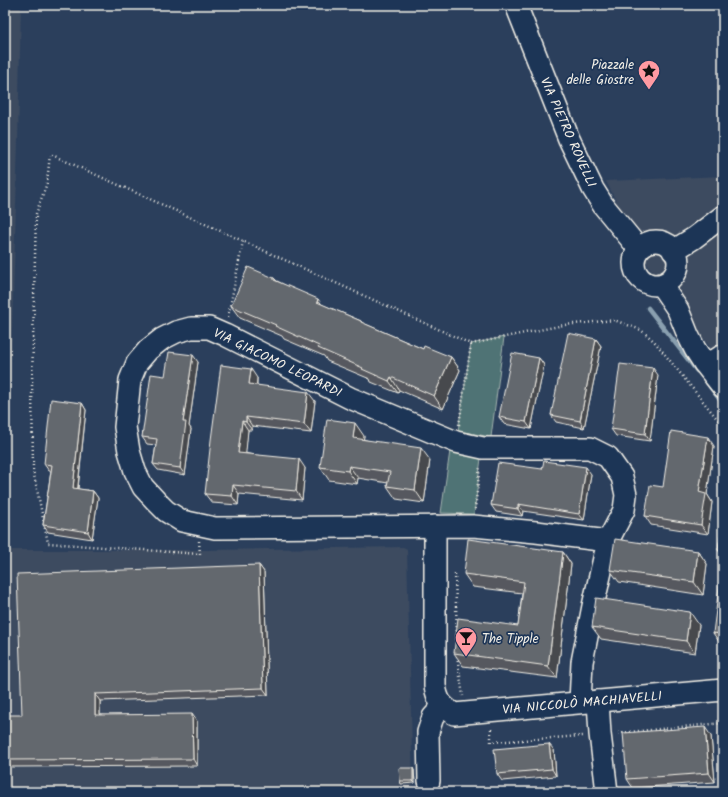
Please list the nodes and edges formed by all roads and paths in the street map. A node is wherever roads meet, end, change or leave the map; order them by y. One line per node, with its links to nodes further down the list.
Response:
1 (516, 5): 4 (street, VIA PIETRO ROVELLI)
2 (723, 216): 5 (street)
3 (243, 241): 7 (path); 8 (path); 14 (path)
4 (639, 249): 5 (street); 6 (street)
5 (674, 250): 6 (street)
6 (661, 285): 10 (street)
7 (225, 335): 13 (street, VIA GIACOMO LEOPARDI); 14 (street, VIA GIACOMO LEOPARDI)
8 (471, 344): 12 (path); 13 (path)
9 (723, 355): 10 (street)
10 (704, 363): 11 (street)
11 (723, 387)
12 (723, 426)
13 (456, 442): 16 (street, VIA GIACOMO LEOPARDI)
14 (198, 525): 15 (street, VIA GIACOMO LEOPARDI)
15 (435, 526): 16 (street, VIA GIACOMO LEOPARDI); 23 (street)
16 (608, 541): 22 (street, VIA GIACOMO LEOPARDI)
17 (454, 567): 18 (path)
18 (457, 643)
19 (457, 650): 21 (path)
20 (723, 690): 22 (street, VIA NICCOLÒ MACHIAVELLI)
21 (463, 702)
22 (589, 702): 23 (street, VIA NICCOLÒ MACHIAVELLI); 25 (street, VIA GIACOMO LEOPARDI)
23 (443, 706): 24 (street)
24 (429, 781)
25 (607, 792)

